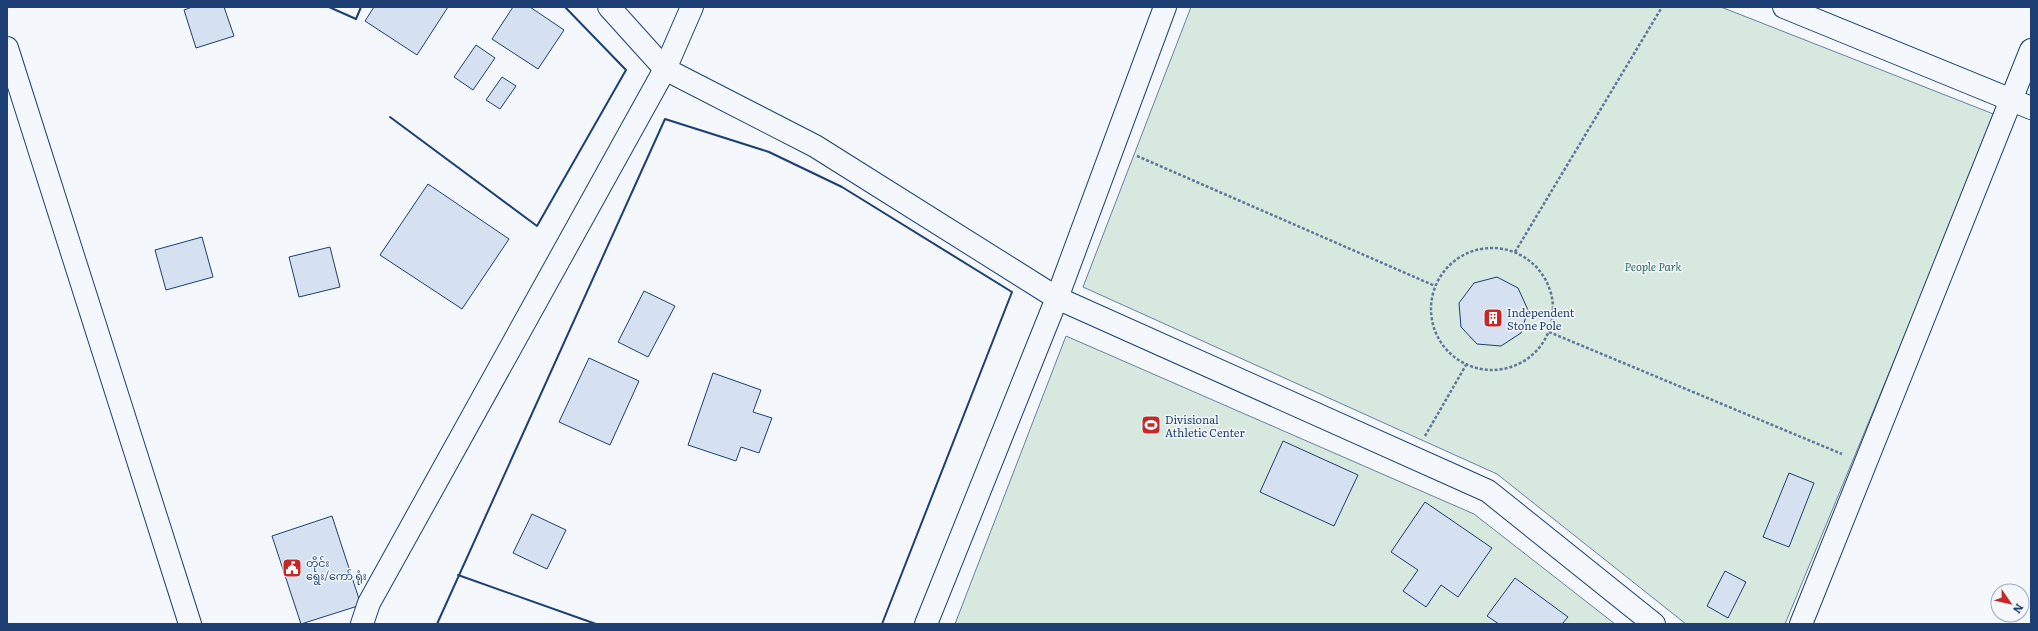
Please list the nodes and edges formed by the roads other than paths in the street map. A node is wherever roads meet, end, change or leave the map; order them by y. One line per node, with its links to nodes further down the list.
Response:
1 (609, 7): 7 (street)
2 (692, 7): 7 (street)
3 (1165, 7): 10 (street)
4 (1784, 7): 8 (street)
5 (7, 48): 11 (street)
6 (2031, 50): 8 (street)
7 (665, 69): 10 (street); 12 (street)
8 (2011, 100): 9 (street); 15 (street)
9 (2031, 108)
10 (1057, 298): 13 (street); 14 (street)
11 (190, 624)
12 (362, 624)
13 (926, 624)
14 (1654, 624)
15 (1800, 624)

